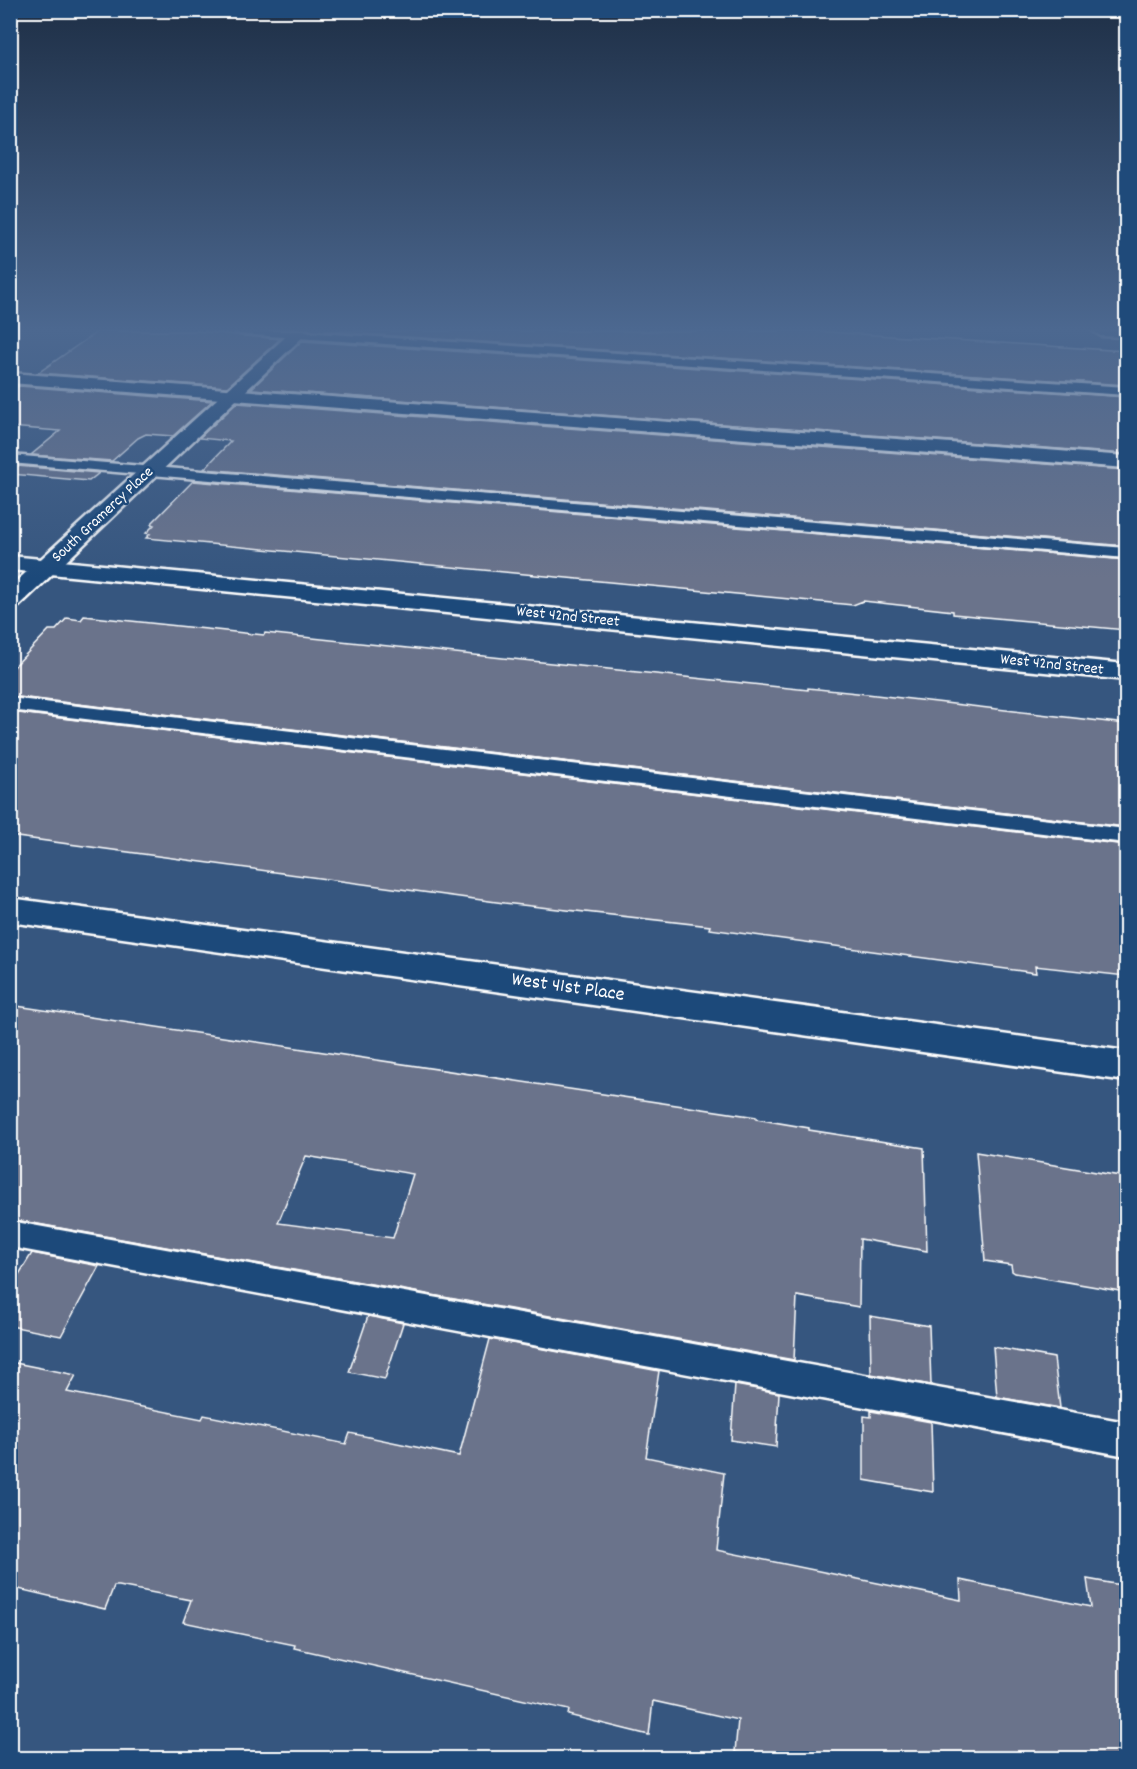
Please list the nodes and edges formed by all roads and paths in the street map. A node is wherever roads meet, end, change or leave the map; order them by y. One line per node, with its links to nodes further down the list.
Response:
1 (213, 414): 5 (street, South Gramercy Place)
2 (490, 414): 4 (street)
3 (10, 459): 5 (lane)
4 (1126, 462)
5 (150, 471): 6 (lane); 8 (street, South Gramercy Place)
6 (1126, 553)
7 (10, 563): 8 (street, West 42nd Street)
8 (48, 566): 9 (street, South Gramercy Place); 10 (street, West 42nd Street)
9 (10, 601)
10 (1126, 672)
11 (10, 704): 12 (lane)
12 (1126, 836)
13 (10, 910): 14 (street, West 41st Place)
14 (1126, 1066)
15 (10, 1234): 16 (lane)
16 (1126, 1439)

